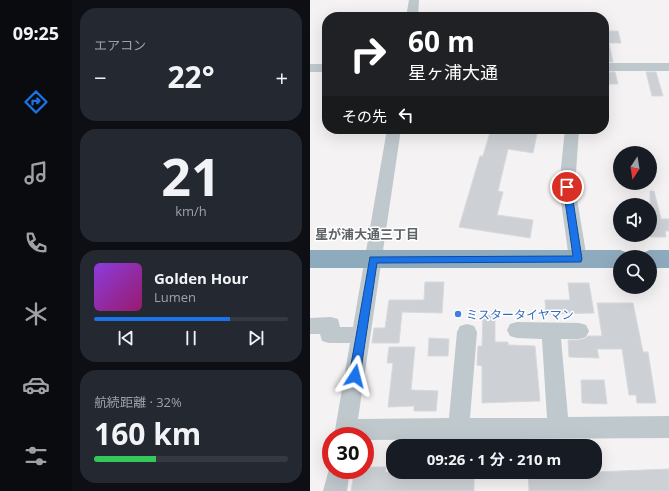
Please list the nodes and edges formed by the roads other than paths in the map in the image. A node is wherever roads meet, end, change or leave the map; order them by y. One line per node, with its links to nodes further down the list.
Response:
1 (414, 0): 2 (street)
2 (413, 12)
3 (609, 67): 4 (street)
4 (669, 67)
5 (310, 68): 6 (street)
6 (322, 68)
7 (393, 134): 10 (street)
8 (572, 134): 11 (street)
9 (310, 259): 10 (highway)
10 (373, 259): 11 (highway); 20 (street)
11 (578, 259): 12 (highway)
12 (613, 259)
13 (657, 259): 14 (highway)
14 (669, 259)
15 (310, 326): 20 (street)
16 (517, 330): 17 (street)
17 (551, 331): 18 (street); 22 (street)
18 (579, 331)
19 (467, 332): 24 (street)
20 (361, 335): 21 (street)
21 (347, 427)
22 (558, 428): 23 (street); 24 (street)
23 (669, 428)
24 (458, 429): 25 (street)
25 (374, 432)
26 (337, 479): 27 (street)
27 (335, 491)

